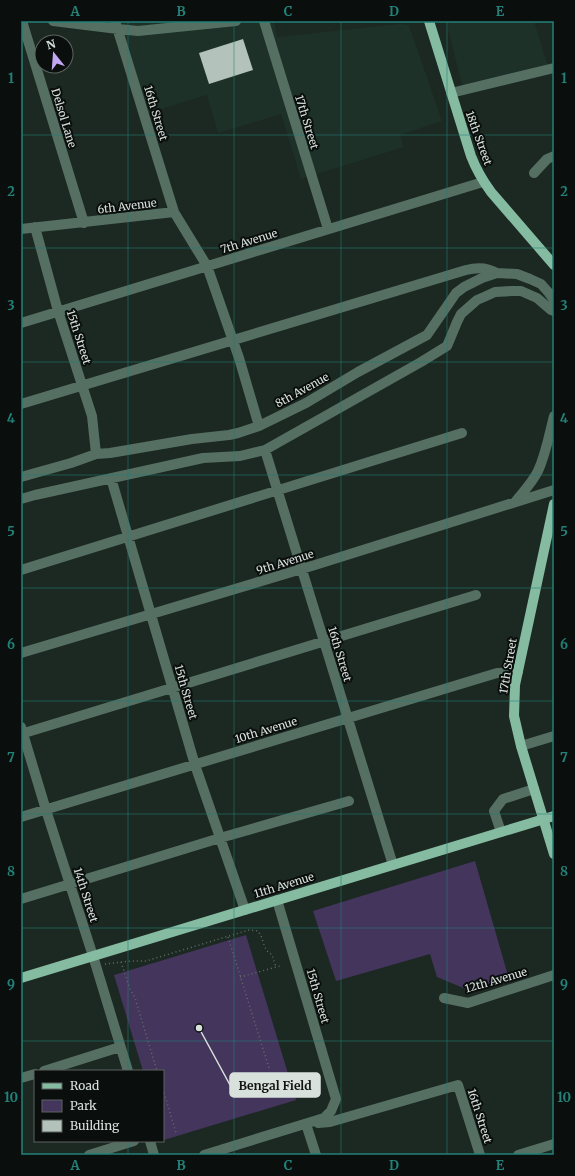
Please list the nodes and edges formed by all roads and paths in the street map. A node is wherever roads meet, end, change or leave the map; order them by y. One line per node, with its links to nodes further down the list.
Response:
1 (22, 21): 13 (street, Delsol Lane)
2 (53, 21): 6 (street)
3 (236, 21): 6 (street)
4 (264, 21): 16 (street, 17th Street)
5 (429, 21): 8 (main road, 18th Street)
6 (117, 25): 12 (street, 16th Street)
7 (554, 68): 8 (street)
8 (451, 93): 11 (main road, 18th Street)
9 (554, 156): 10 (street)
10 (534, 173)
11 (484, 182): 16 (street, 7th Avenue); 17 (main road, 18th Street)
12 (174, 212): 13 (street, 6th Avenue); 18 (street)
13 (84, 223): 14 (street, 6th Avenue)
14 (35, 227): 15 (street, 6th Avenue); 21 (street, 15th Street)
15 (21, 229)
16 (328, 229): 18 (street, 7th Avenue)
17 (554, 265)
18 (207, 266): 21 (street, 7th Avenue); 24 (street)
19 (497, 273): 20 (street, 8th Avenue); 24 (street); 28 (street, 8th Avenue)
20 (554, 300)
21 (58, 311): 23 (street, 7th Avenue); 25 (street, 15th Street)
22 (554, 311): 30 (street)
23 (21, 323)
24 (232, 341): 25 (street); 28 (street)
25 (82, 386): 26 (street); 31 (street, 15th Street)
26 (21, 404)
27 (554, 416): 37 (street)
28 (259, 426): 31 (street, 8th Avenue)
29 (462, 433): 35 (street)
30 (264, 450): 33 (street); 35 (street, 16th Street)
31 (96, 454): 32 (street, 8th Avenue)
32 (21, 477)
33 (111, 478): 36 (street); 39 (street, 15th Street)
34 (554, 490): 37 (street, 9th Avenue)
35 (277, 491): 39 (street); 40 (street, 16th Street)
36 (21, 499)
37 (515, 502): 40 (street, 9th Avenue)
38 (554, 504): 46 (main road, 17th Street)
39 (128, 538): 41 (street); 43 (street, 15th Street)
40 (302, 569): 43 (street, 9th Avenue); 44 (street, 16th Street)
41 (21, 570)
42 (476, 595): 44 (street)
43 (151, 614): 45 (street, 9th Avenue); 47 (street, 15th Street)
44 (324, 642): 47 (street); 48 (street, 16th Street)
45 (21, 653)
46 (518, 672): 48 (street, 10th Avenue); 51 (main road, 17th Street)
47 (173, 688): 49 (street); 52 (street, 15th Street)
48 (347, 718): 52 (street, 10th Avenue); 62 (street, 16th Street)
49 (22, 732): 55 (street, 14th Street)
50 (554, 736): 51 (street)
51 (521, 746): 53 (main road, 17th Street)
52 (195, 764): 55 (street, 10th Avenue); 60 (street, 15th Street)
53 (534, 789): 58 (main road, 17th Street); 59 (street)
54 (349, 801): 60 (street)
55 (46, 810): 57 (street, 10th Avenue); 63 (street, 14th Street)
56 (554, 816): 58 (main road, 11th Avenue)
57 (21, 817)
58 (543, 819): 59 (main road, 11th Avenue); 61 (main road, 17th Street)
59 (501, 832): 62 (main road, 11th Avenue)
60 (220, 838): 63 (street); 66 (street, 15th Street)
61 (554, 854)
62 (393, 865): 65 (main road, 11th Avenue)
63 (70, 884): 64 (street); 68 (street, 14th Street)
64 (21, 900)
65 (277, 900): 66 (main road, 11th Avenue); 85 (street, 15th Street)
66 (245, 910): 68 (main road, 11th Avenue)
67 (228, 936): 69 (path); 72 (path); 74 (path)
68 (93, 956): 75 (main road, 11th Avenue); 77 (street, 14th Street)
69 (121, 962): 70 (path); 81 (path)
70 (105, 964)
71 (280, 966): 72 (path)
72 (276, 967): 74 (path)
73 (554, 975): 76 (street, 12th Avenue)
74 (240, 977): 78 (path)
75 (21, 978)
76 (444, 998)
77 (120, 1047): 79 (street); 80 (street, 14th Street)
78 (269, 1068)
79 (47, 1070)
80 (128, 1070)
81 (157, 1070)
82 (34, 1074): 83 (street)
83 (21, 1078)
84 (164, 1093): 86 (path)
85 (306, 1124): 92 (street); 93 (street); 94 (street, 16th Street)
86 (176, 1133)
87 (131, 1142): 90 (street)
88 (150, 1142): 91 (street)
89 (554, 1144): 95 (street)
90 (90, 1155)
91 (154, 1155)
92 (204, 1155)
93 (316, 1155)
94 (480, 1155)
95 (518, 1155)

